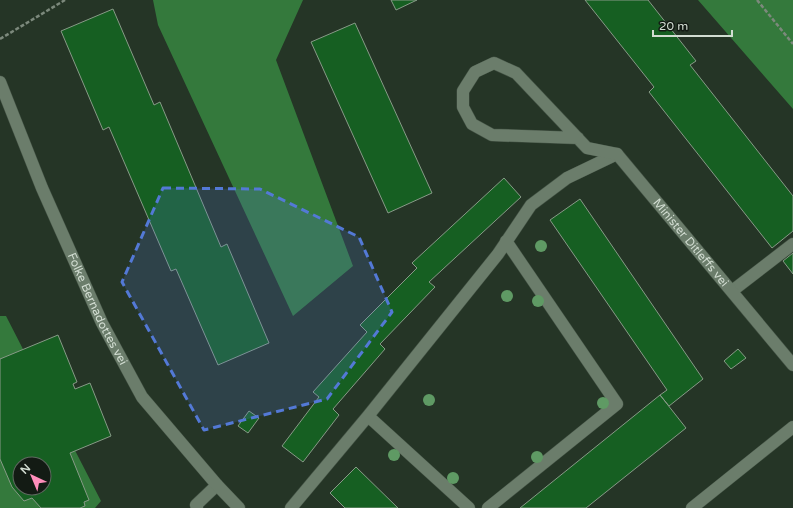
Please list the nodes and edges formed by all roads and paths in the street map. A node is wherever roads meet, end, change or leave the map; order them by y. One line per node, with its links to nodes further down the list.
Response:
1 (66, 0): 3 (path)
2 (757, 0): 4 (path)
3 (0, 39)
4 (793, 44)
5 (0, 82): 14 (street, Folke Bernadottes vei)
6 (578, 138): 6 (street); 7 (street)
7 (617, 154): 8 (street); 10 (street, Minister Ditleffs vei)
8 (506, 241): 12 (street); 19 (street)
9 (793, 244): 10 (street)
10 (732, 291): 11 (street, Minister Ditleffs vei)
11 (793, 365)
12 (368, 416): 17 (street); 18 (street)
13 (793, 427): 20 (street)
14 (217, 485): 15 (street); 16 (street, Folke Bernadottes vei)
15 (196, 508)
16 (239, 508)
17 (291, 508)
18 (468, 508)
19 (488, 508)
20 (692, 508)

